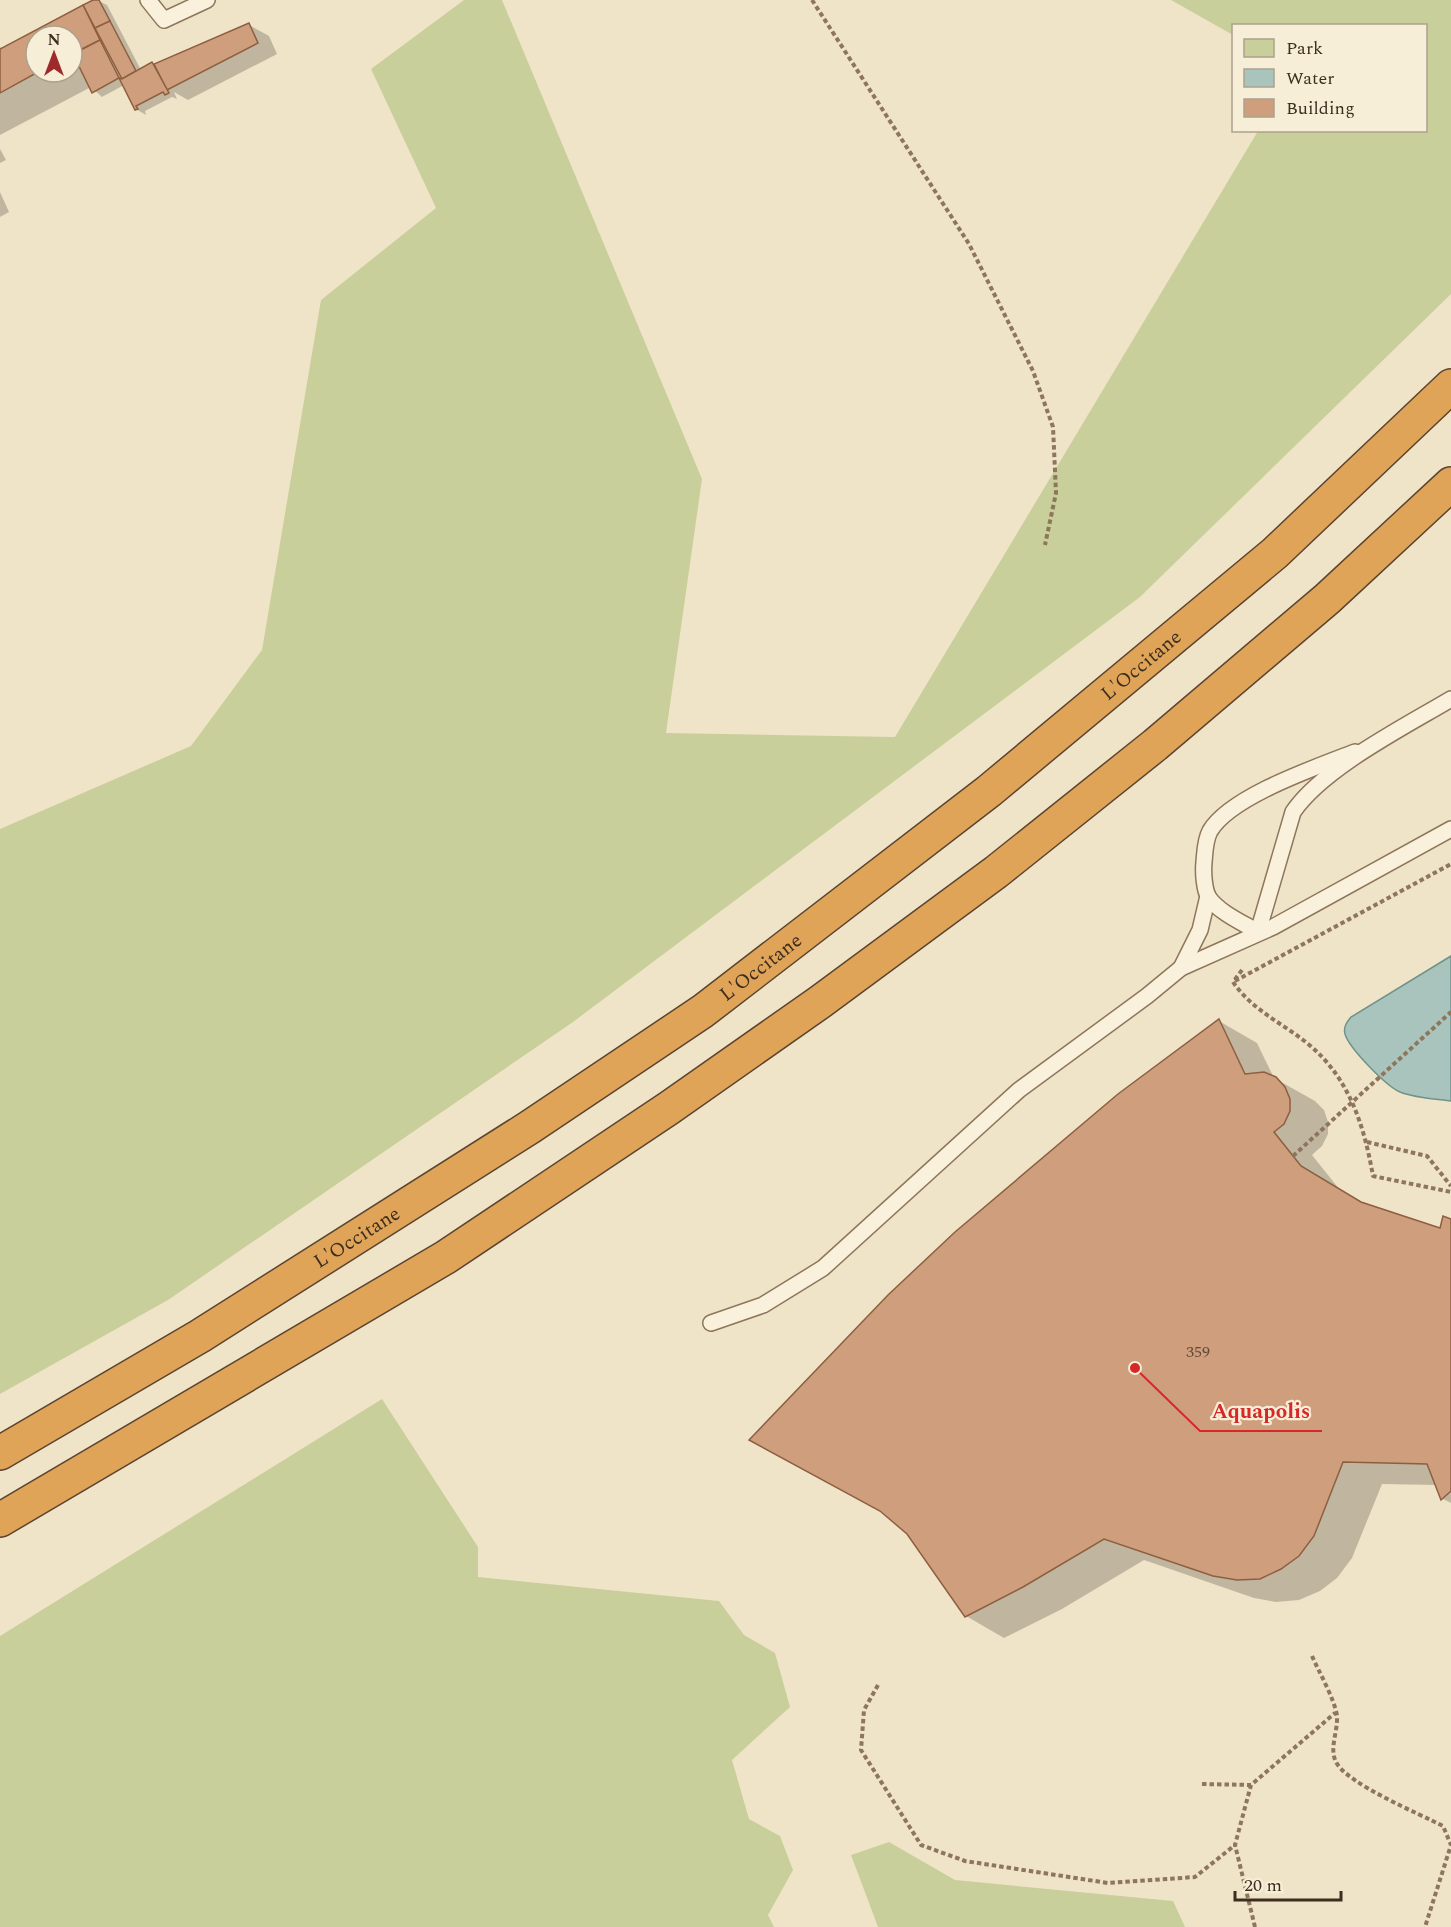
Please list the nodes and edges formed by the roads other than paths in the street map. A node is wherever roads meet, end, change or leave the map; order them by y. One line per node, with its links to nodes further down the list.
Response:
1 (148, 0): 2 (lane)
2 (207, 0)
3 (1451, 386): 12 (highway, L'Occitane)
4 (1451, 484): 13 (highway)
5 (1451, 699): 6 (lane)
6 (1372, 746): 8 (lane); 9 (lane)
7 (1451, 829): 9 (lane)
8 (1208, 896): 9 (lane); 10 (lane)
9 (1266, 930): 10 (lane)
10 (1181, 968): 11 (lane)
11 (711, 1323)
12 (0, 1453)
13 (0, 1520)

